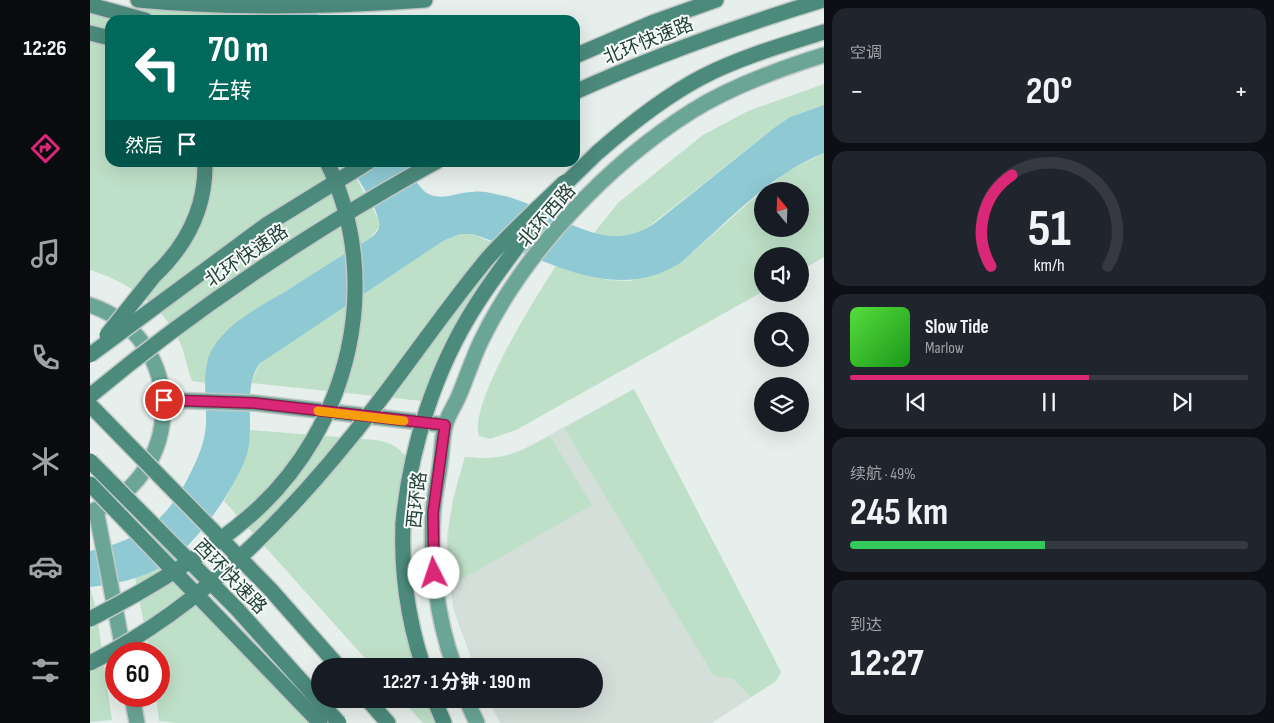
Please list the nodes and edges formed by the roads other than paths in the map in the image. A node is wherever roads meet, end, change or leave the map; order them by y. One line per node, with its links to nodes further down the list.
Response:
1 (138, 0): 2 (highway)
2 (425, 0)
3 (716, 0): 10 (highway, 北环快速路)
4 (823, 0): 12 (highway, 北环快速路)
5 (90, 5): 6 (highway)
6 (126, 15)
7 (824, 32): 17 (highway, bridge)
8 (90, 33): 9 (highway)
9 (105, 37)
10 (580, 54)
11 (824, 55): 23 (main road, 北环西路)
12 (580, 90)
13 (204, 167): 19 (highway, bridge)
14 (329, 167): 27 (highway, bridge)
15 (360, 167): 19 (highway, 北环快速路, bridge)
16 (427, 167): 20 (highway, 北环快速路, bridge)
17 (565, 182): 30 (highway, bridge); 32 (highway, bridge)
18 (90, 305): 21 (main road)
19 (92, 354)
20 (90, 396)
21 (164, 400): 23 (main road); 26 (main road)
22 (90, 405): 29 (highway, 西环快速路, bridge)
23 (445, 425): 31 (main road, 西环路)
24 (90, 461): 39 (highway, 西环快速路, bridge)
25 (90, 484): 38 (highway, bridge)
26 (93, 511): 28 (main road)
27 (90, 620)
28 (122, 642)
29 (331, 658)
30 (421, 658)
31 (452, 658)
32 (90, 663)
33 (134, 707): 37 (main road)
34 (374, 708): 40 (highway)
35 (438, 708): 41 (highway)
36 (470, 708): 42 (main road)
37 (137, 723)
38 (320, 723)
39 (339, 723)
40 (388, 723)
41 (444, 723)
42 (477, 723)

